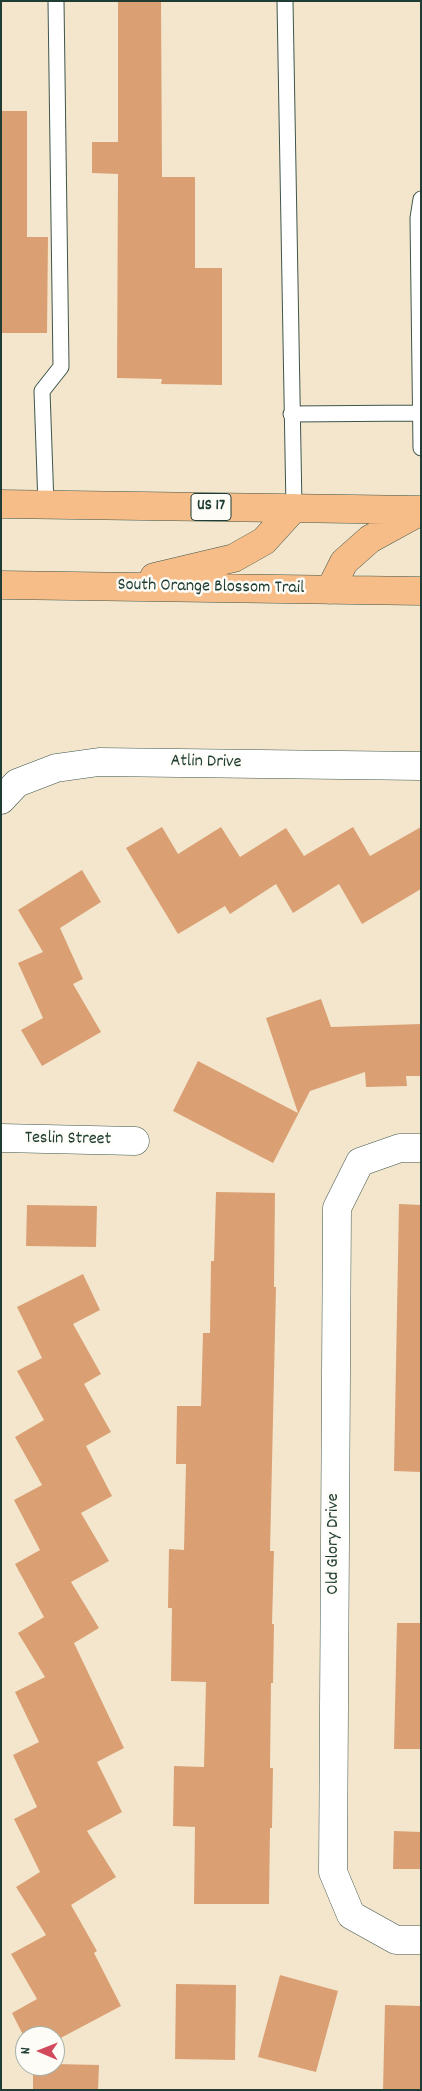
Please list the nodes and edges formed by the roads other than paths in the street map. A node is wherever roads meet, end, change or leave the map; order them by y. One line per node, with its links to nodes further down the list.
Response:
1 (56, 1): 8 (lane)
2 (285, 1): 5 (lane)
3 (421, 199): 4 (lane)
4 (420, 413): 5 (lane); 6 (lane)
5 (291, 414): 9 (lane)
6 (421, 448)
7 (1, 504): 8 (main road, US 17)
8 (46, 505): 9 (main road, US 17)
9 (294, 508): 10 (main road, US 17); 12 (main road)
10 (421, 510): 13 (main road)
11 (1, 585): 12 (main road, South Orange Blossom Trail)
12 (111, 587): 13 (main road, South Orange Blossom Trail)
13 (330, 590): 14 (main road, South Orange Blossom Trail)
14 (421, 591)
15 (421, 766): 16 (street, Atlin Drive)
16 (1, 800)
17 (1, 1138): 18 (street, Teslin Street)
18 (135, 1141)
19 (421, 1148): 20 (street, Old Glory Drive)
20 (421, 1940)

